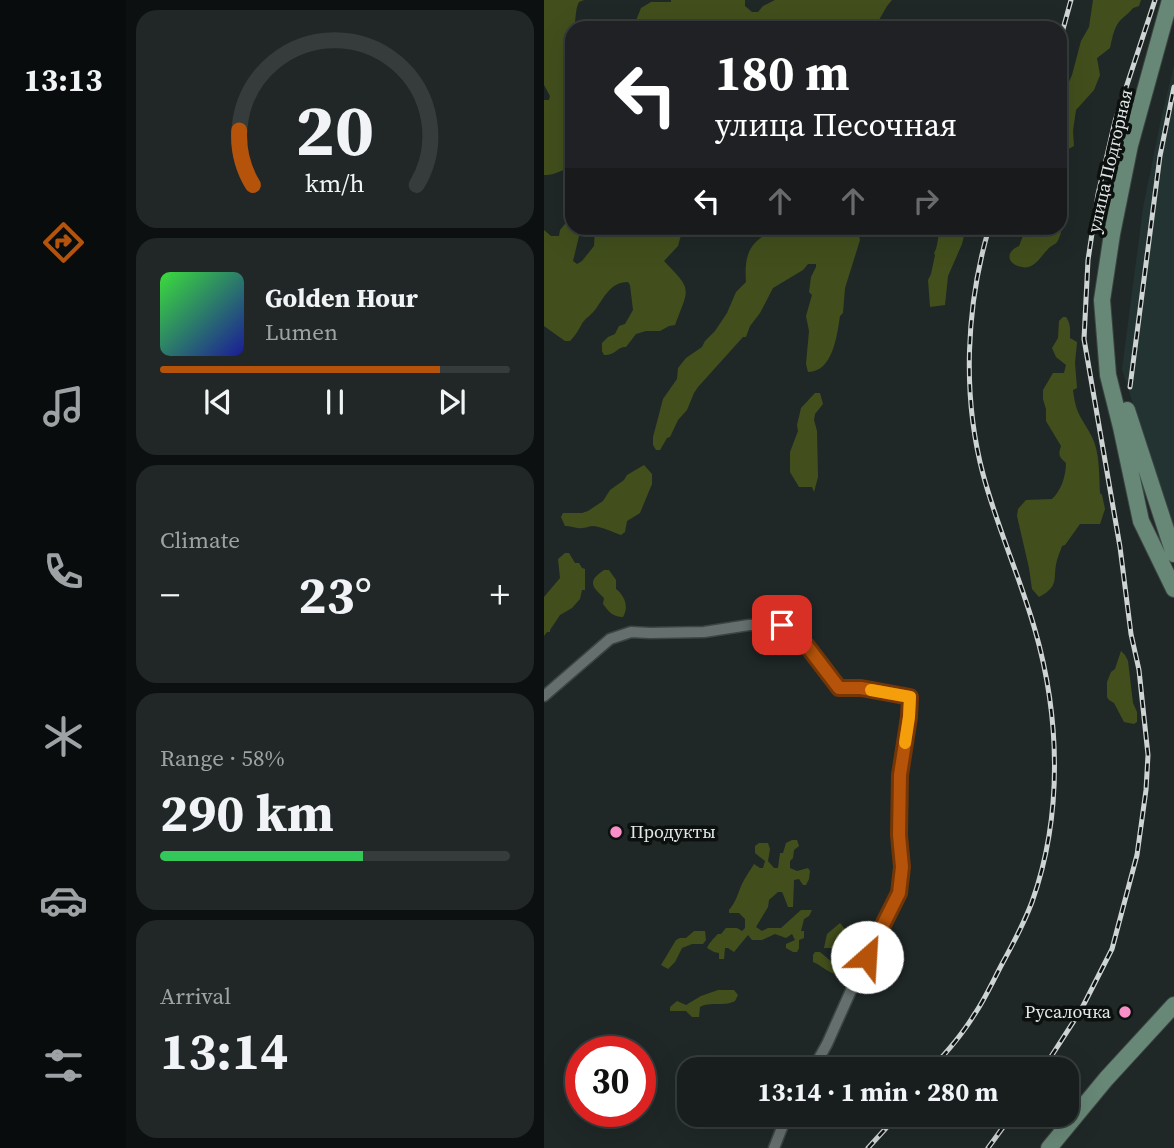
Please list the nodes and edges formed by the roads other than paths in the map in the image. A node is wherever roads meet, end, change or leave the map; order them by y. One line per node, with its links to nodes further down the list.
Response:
1 (1170, 0): 2 (main road, улица Подгорная)
2 (1104, 333): 3 (main road, улица Подгорная); 4 (main road, улица Подгорная)
3 (1174, 554)
4 (1174, 589)
5 (544, 696): 7 (street)
6 (1174, 1005): 10 (main road)
7 (820, 1057)
8 (782, 1127): 9 (street)
9 (774, 1148)
10 (1049, 1148)

